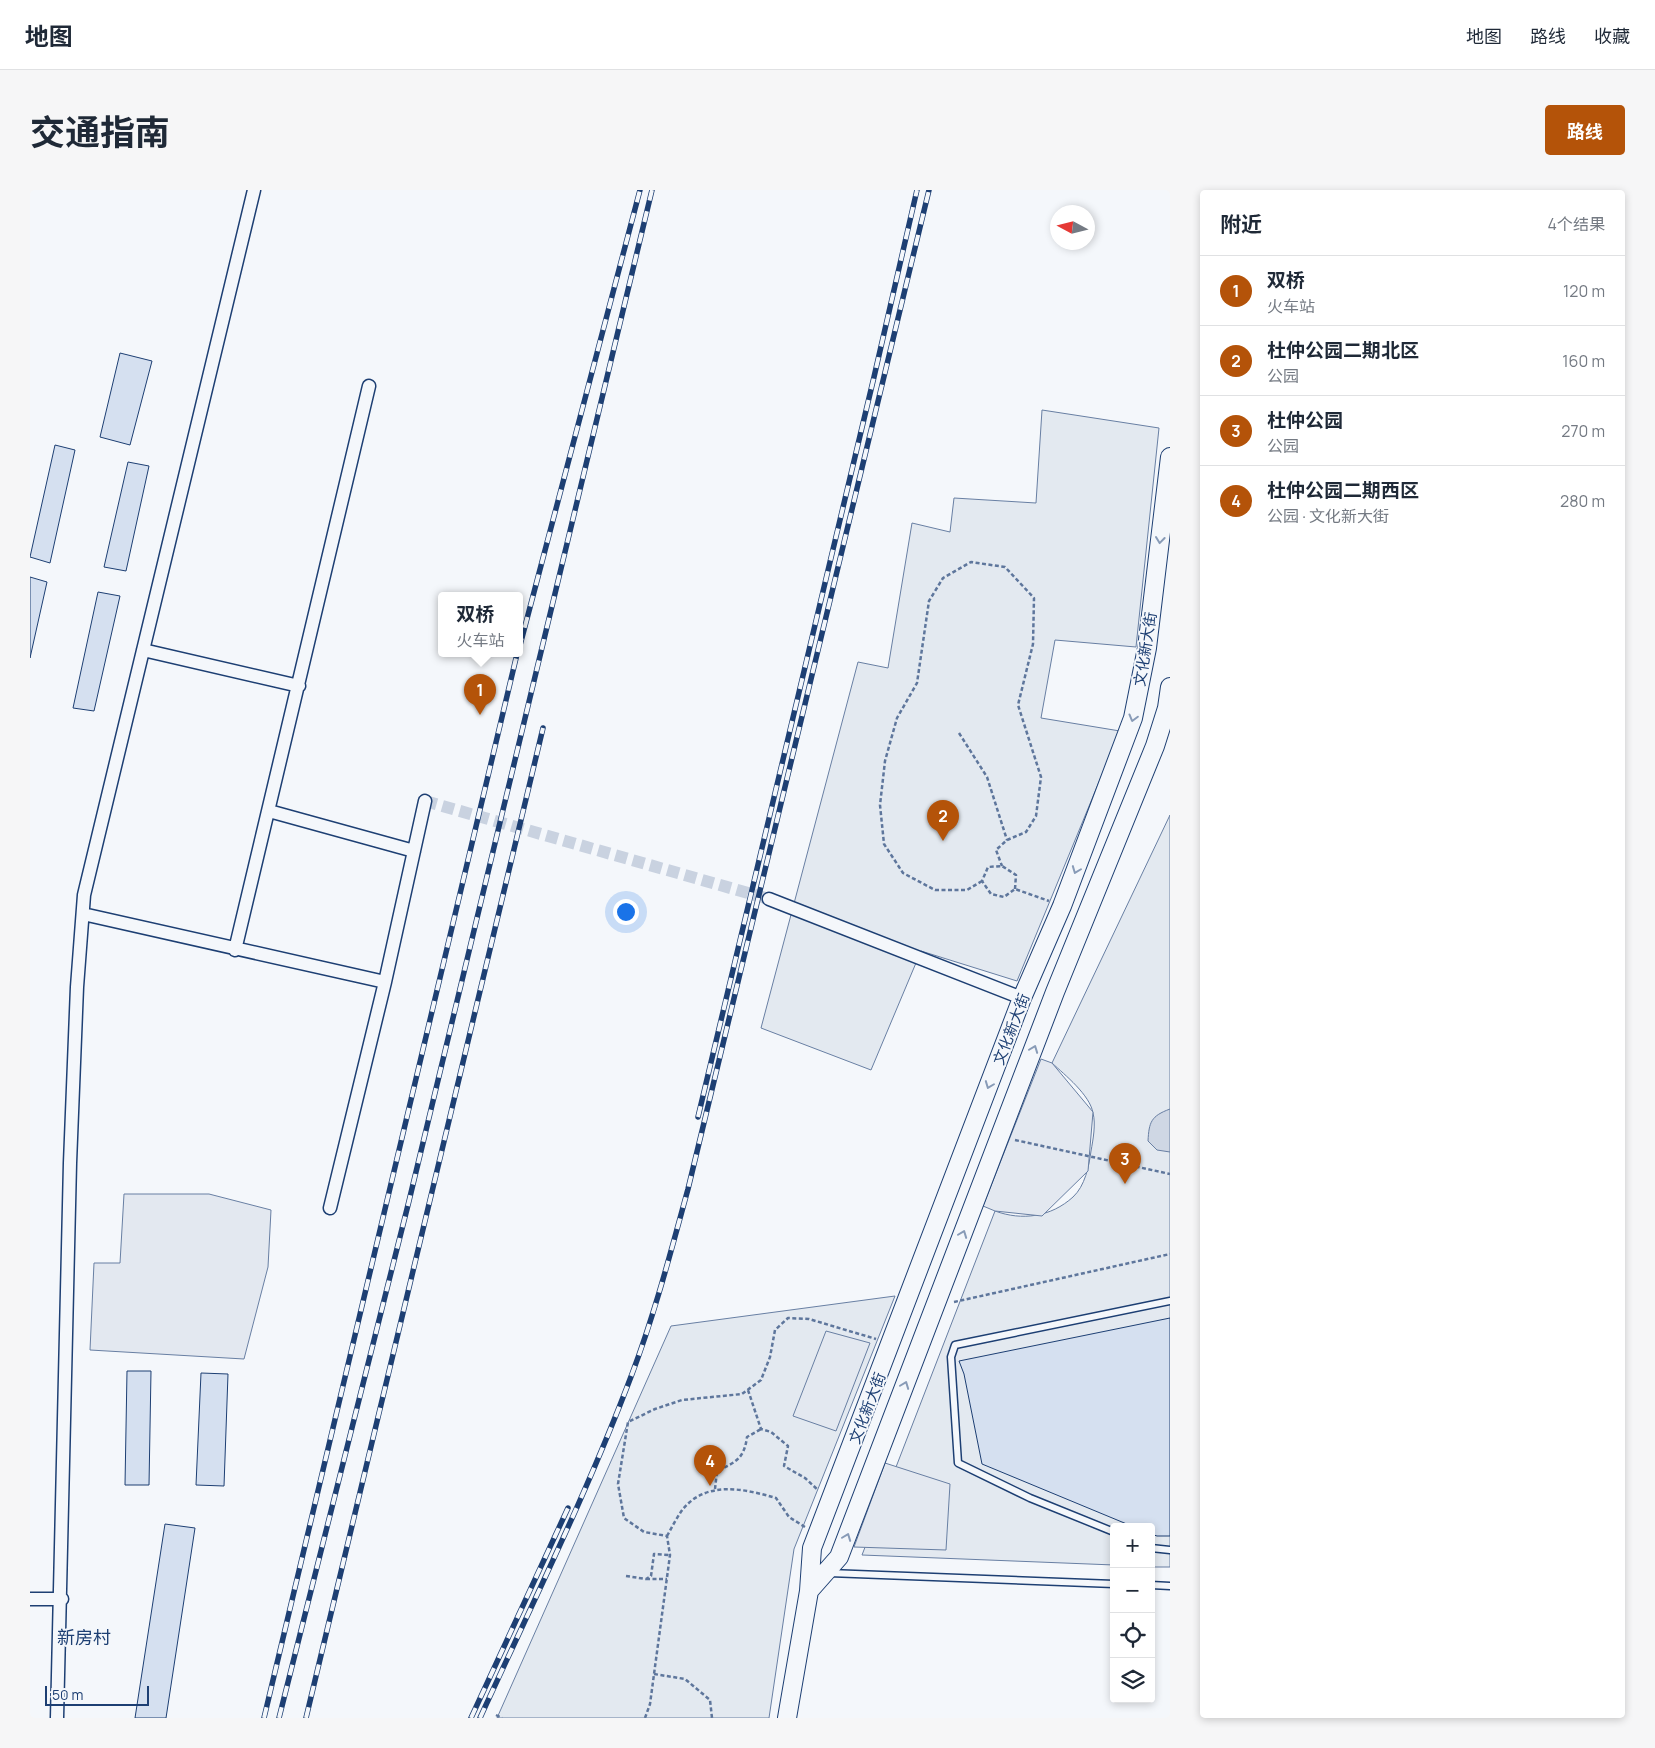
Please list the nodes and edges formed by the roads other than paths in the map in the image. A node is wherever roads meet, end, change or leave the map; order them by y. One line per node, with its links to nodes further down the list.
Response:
1 (254, 190): 4 (street)
2 (369, 386): 5 (street)
3 (1170, 457): 14 (street, 文化新大街, one-way to 14)
4 (143, 650): 5 (street); 11 (street)
5 (299, 686): 8 (street)
6 (1170, 687): 20 (street, 文化新大街, one-way to 6)
7 (425, 801): 9 (street)
8 (269, 810): 9 (street); 12 (street)
9 (414, 851): 13 (street)
10 (769, 899): 14 (street)
11 (83, 914): 12 (street); 26 (street)
12 (235, 950): 13 (street)
13 (385, 982): 15 (street)
14 (1022, 998): 24 (street, 文化新大街, one-way to 24)
15 (330, 1208)
16 (1170, 1301): 17 (lane)
17 (1110, 1530)
18 (1155, 1548): 19 (lane)
19 (1170, 1550)
20 (825, 1573): 21 (lane); 24 (street, 文化新大街)
21 (1110, 1584)
22 (1155, 1585): 23 (lane)
23 (1170, 1586)
24 (809, 1591): 28 (street, 文化新大街)
25 (30, 1599): 26 (street)
26 (62, 1599): 27 (street)
27 (57, 1718)
28 (786, 1718)

